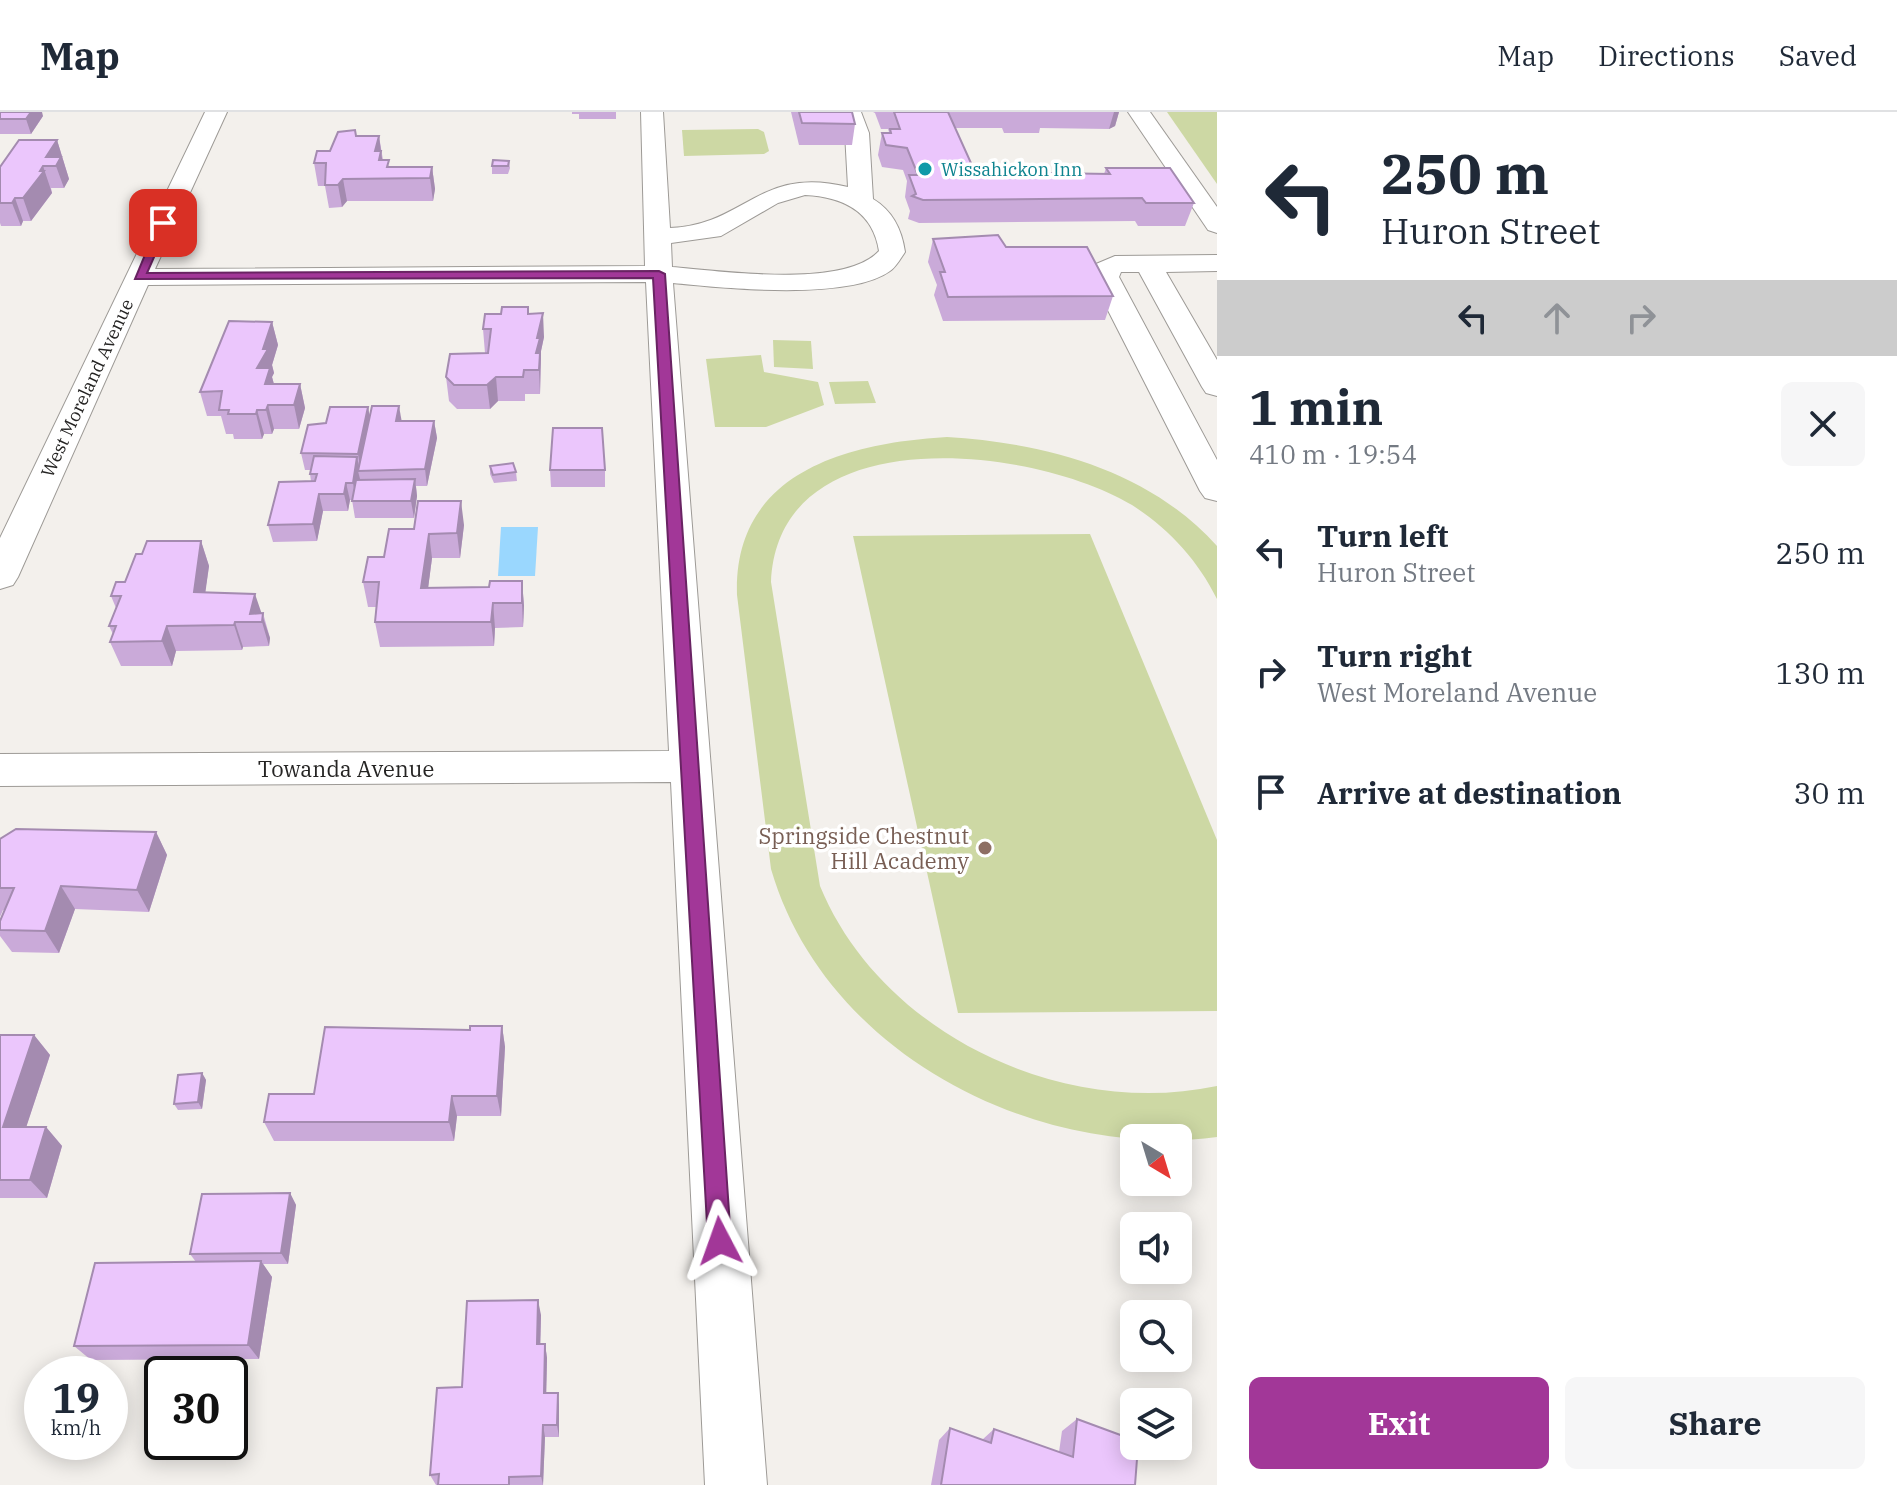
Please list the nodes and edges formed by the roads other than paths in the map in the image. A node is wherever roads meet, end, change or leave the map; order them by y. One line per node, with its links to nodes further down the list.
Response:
1 (216, 112): 10 (street, West Moreland Avenue)
2 (652, 112): 7 (street)
3 (850, 112): 5 (street)
4 (1139, 112): 6 (street)
5 (861, 200): 7 (street); 7 (street)
6 (1217, 225)
7 (658, 255): 10 (street); 14 (street)
8 (1148, 263): 9 (street); 11 (street); 12 (street)
9 (1217, 263)
10 (139, 277): 13 (street, West Moreland Avenue)
11 (1217, 387)
12 (1217, 491)
13 (0, 577)
14 (692, 766): 15 (street, Towanda Avenue); 16 (street)
15 (0, 770)
16 (736, 1485)

